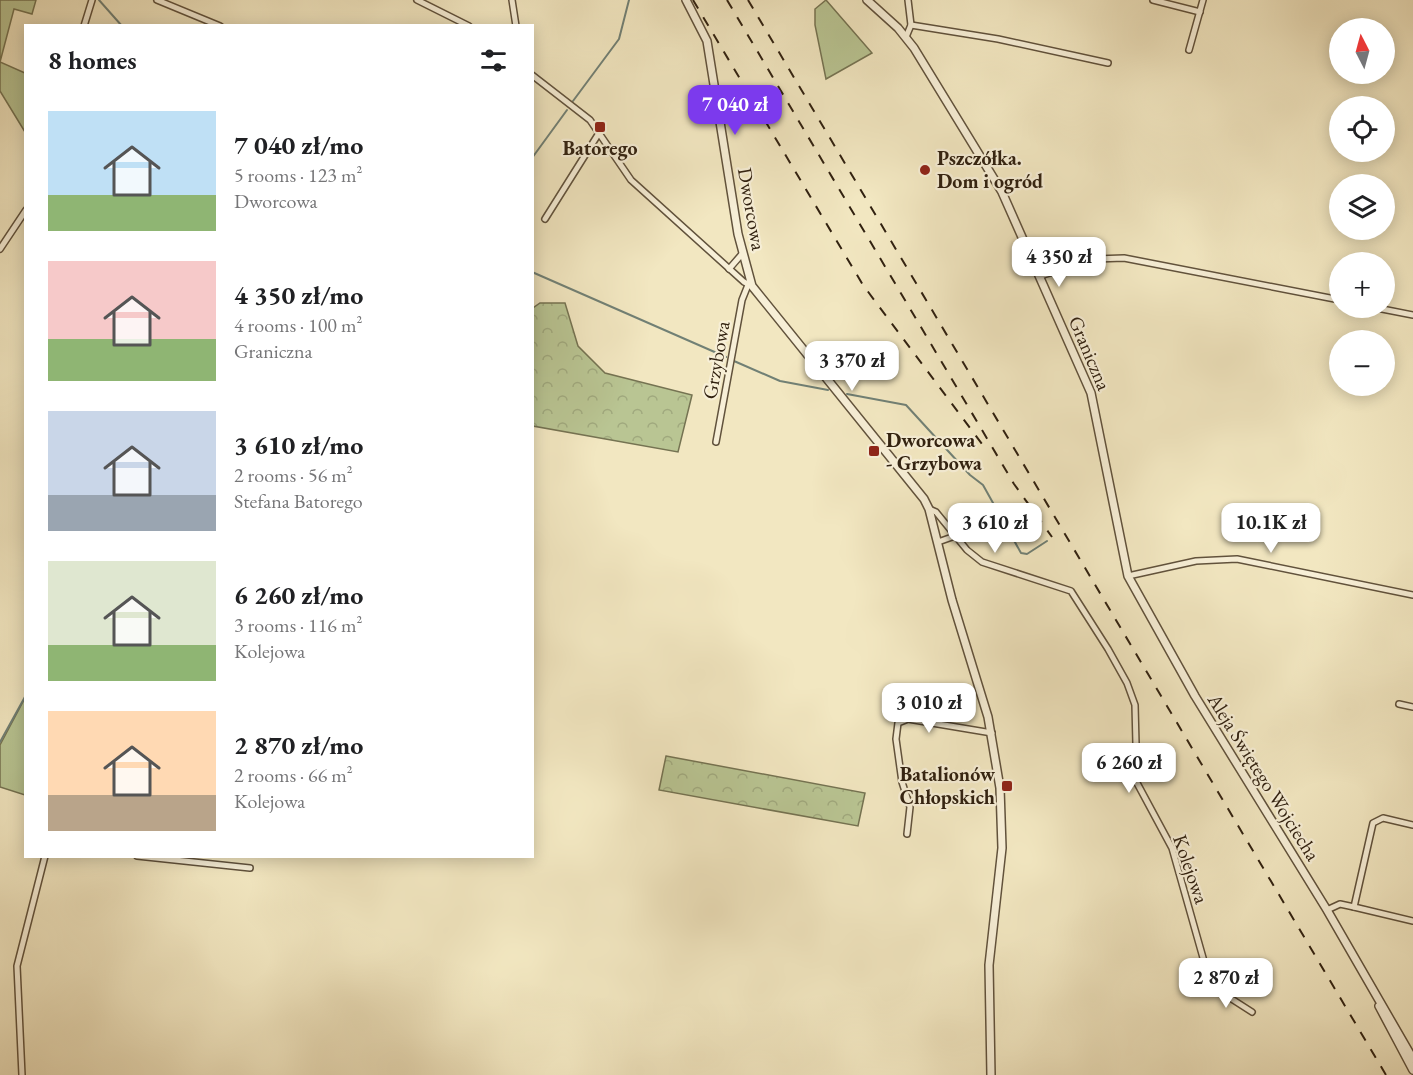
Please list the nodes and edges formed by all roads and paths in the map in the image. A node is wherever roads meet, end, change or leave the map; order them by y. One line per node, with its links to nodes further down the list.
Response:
1 (92, 0): 11 (street)
2 (157, 0): 12 (street)
3 (417, 0): 13 (street)
4 (512, 0): 14 (street)
5 (686, 0): 24 (street, Dworcowa)
6 (867, 0): 16 (street, Graniczna)
7 (908, 0): 15 (street)
8 (1153, 0): 10 (street)
9 (1203, 0): 10 (street)
10 (1200, 12): 17 (street)
11 (85, 24)
12 (215, 24)
13 (465, 24)
14 (516, 24)
15 (911, 25): 16 (street); 18 (street)
16 (906, 37): 26 (street, Graniczna)
17 (1189, 50)
18 (1108, 63)
19 (534, 77): 20 (street)
20 (599, 133): 22 (street); 25 (street)
21 (24, 213): 23 (street)
22 (545, 219)
23 (0, 249)
24 (742, 254): 25 (street); 27 (street, Dworcowa)
25 (729, 269): 27 (street)
26 (1040, 276): 28 (street); 35 (street, Graniczna)
27 (750, 286): 31 (street, Grzybowa); 32 (street)
28 (1329, 298)
29 (1395, 312): 30 (street)
30 (1413, 315)
31 (716, 442)
32 (929, 509): 33 (street); 34 (street)
33 (955, 536): 34 (street); 49 (street, Kolejowa)
34 (938, 542): 39 (street)
35 (1128, 576): 36 (street); 46 (street, Aleja Świętego Wojciecha)
36 (1413, 595)
37 (1399, 704): 38 (street)
38 (1413, 707)
39 (992, 733): 41 (street); 53 (street)
40 (1413, 825): 45 (street)
41 (907, 834)
42 (44, 858): 52 (street)
43 (156, 858): 44 (street)
44 (250, 868)
45 (1354, 907): 46 (street); 47 (street)
46 (1327, 910): 48 (street, Aleja Świętego Wojciecha)
47 (1413, 921)
48 (1375, 994): 50 (street, Aleja Świętego Wojciecha); 51 (street, Aleja Świętego Wojciecha)
49 (1252, 1012)
50 (1413, 1059)
51 (1413, 1070)
52 (22, 1075)
53 (991, 1075)

